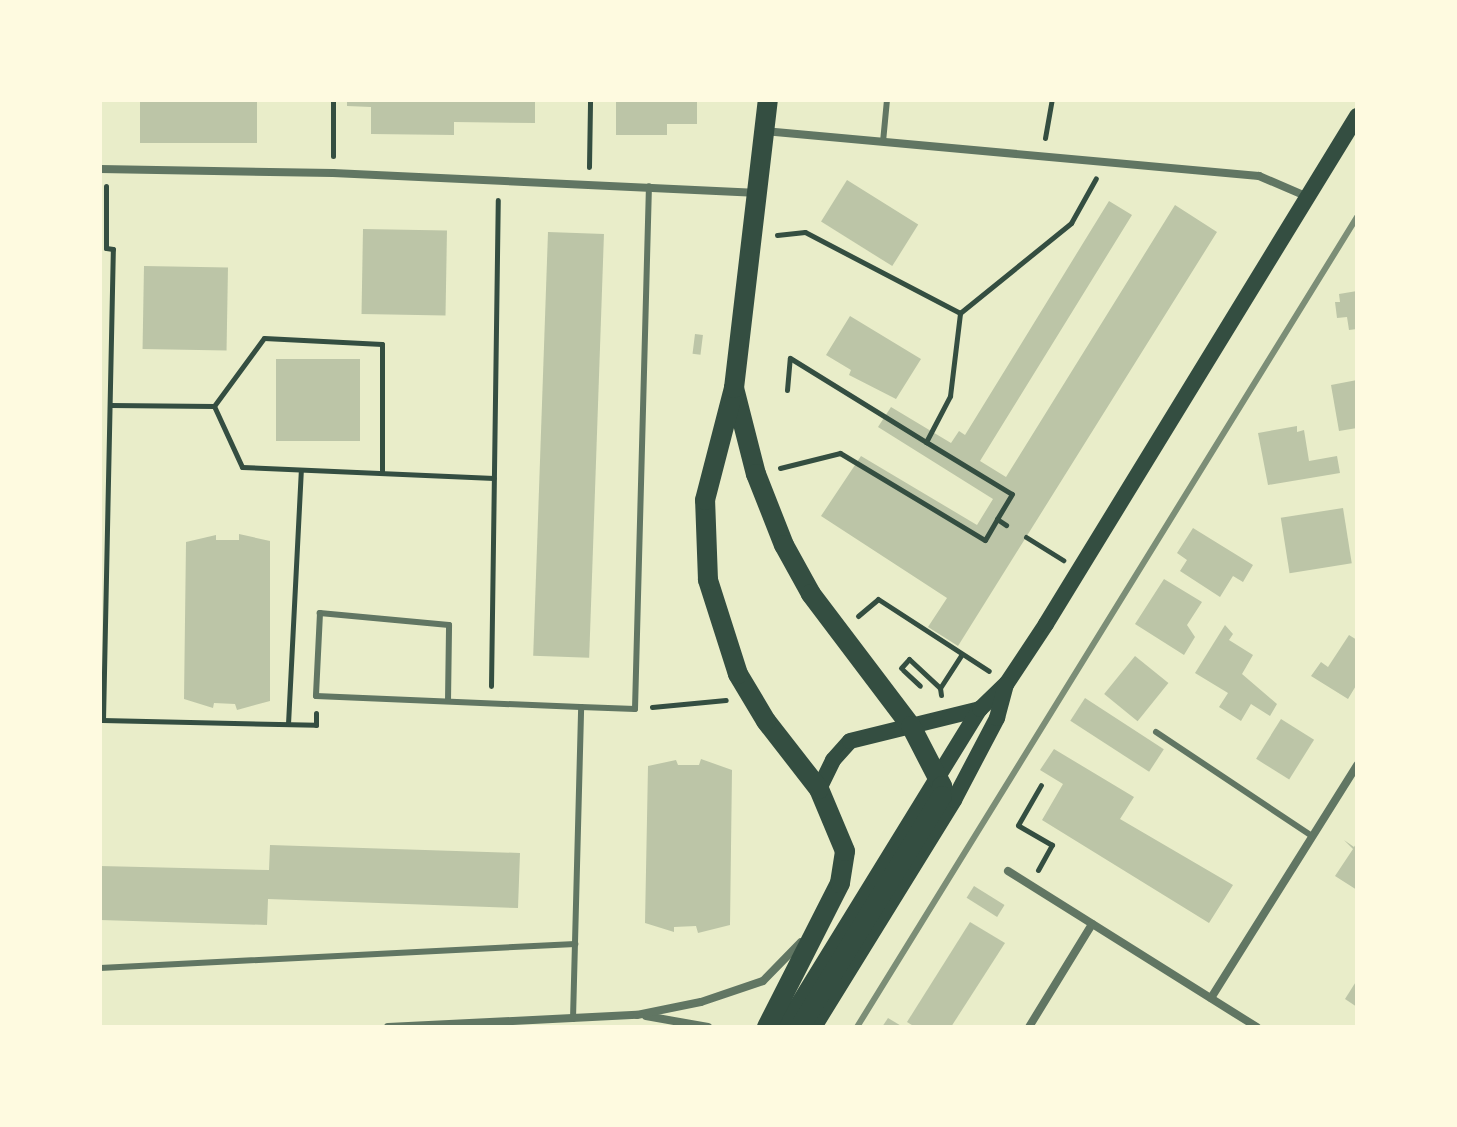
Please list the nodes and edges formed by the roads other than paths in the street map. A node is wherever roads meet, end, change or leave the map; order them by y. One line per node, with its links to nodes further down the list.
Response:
1 (768, 100): 4 (main road)
2 (887, 100): 5 (lane)
3 (1357, 116): 9 (main road)
4 (763, 131): 5 (street); 8 (main road)
5 (883, 142): 9 (street)
6 (103, 169): 7 (street)
7 (649, 186): 8 (street); 13 (lane)
8 (755, 193): 10 (main road)
9 (1308, 197): 11 (main road)
10 (734, 388): 15 (main road); 19 (main road)
11 (1007, 683): 14 (main road); 34 (main road)
12 (448, 701): 12 (lane); 13 (lane)
13 (581, 707): 24 (lane)
14 (980, 709): 15 (main road); 18 (main road)
15 (911, 726): 18 (main road); 19 (main road)
16 (1156, 732): 20 (lane)
17 (1357, 765): 20 (street)
18 (938, 775): 32 (main road); 33 (main road)
19 (819, 789): 22 (main road)
20 (1312, 836): 26 (street)
21 (1008, 871): 23 (street)
22 (823, 921): 27 (street); 31 (main road)
23 (1092, 924): 26 (street); 35 (street)
24 (575, 944): 25 (lane); 28 (lane)
25 (100, 968)
26 (1211, 998): 36 (street)
27 (637, 1015): 28 (street); 30 (street)
28 (573, 1019): 29 (street)
29 (388, 1027)
30 (708, 1027)
31 (767, 1027)
32 (784, 1027)
33 (800, 1027)
34 (814, 1027)
35 (1029, 1027)
36 (1257, 1027)

